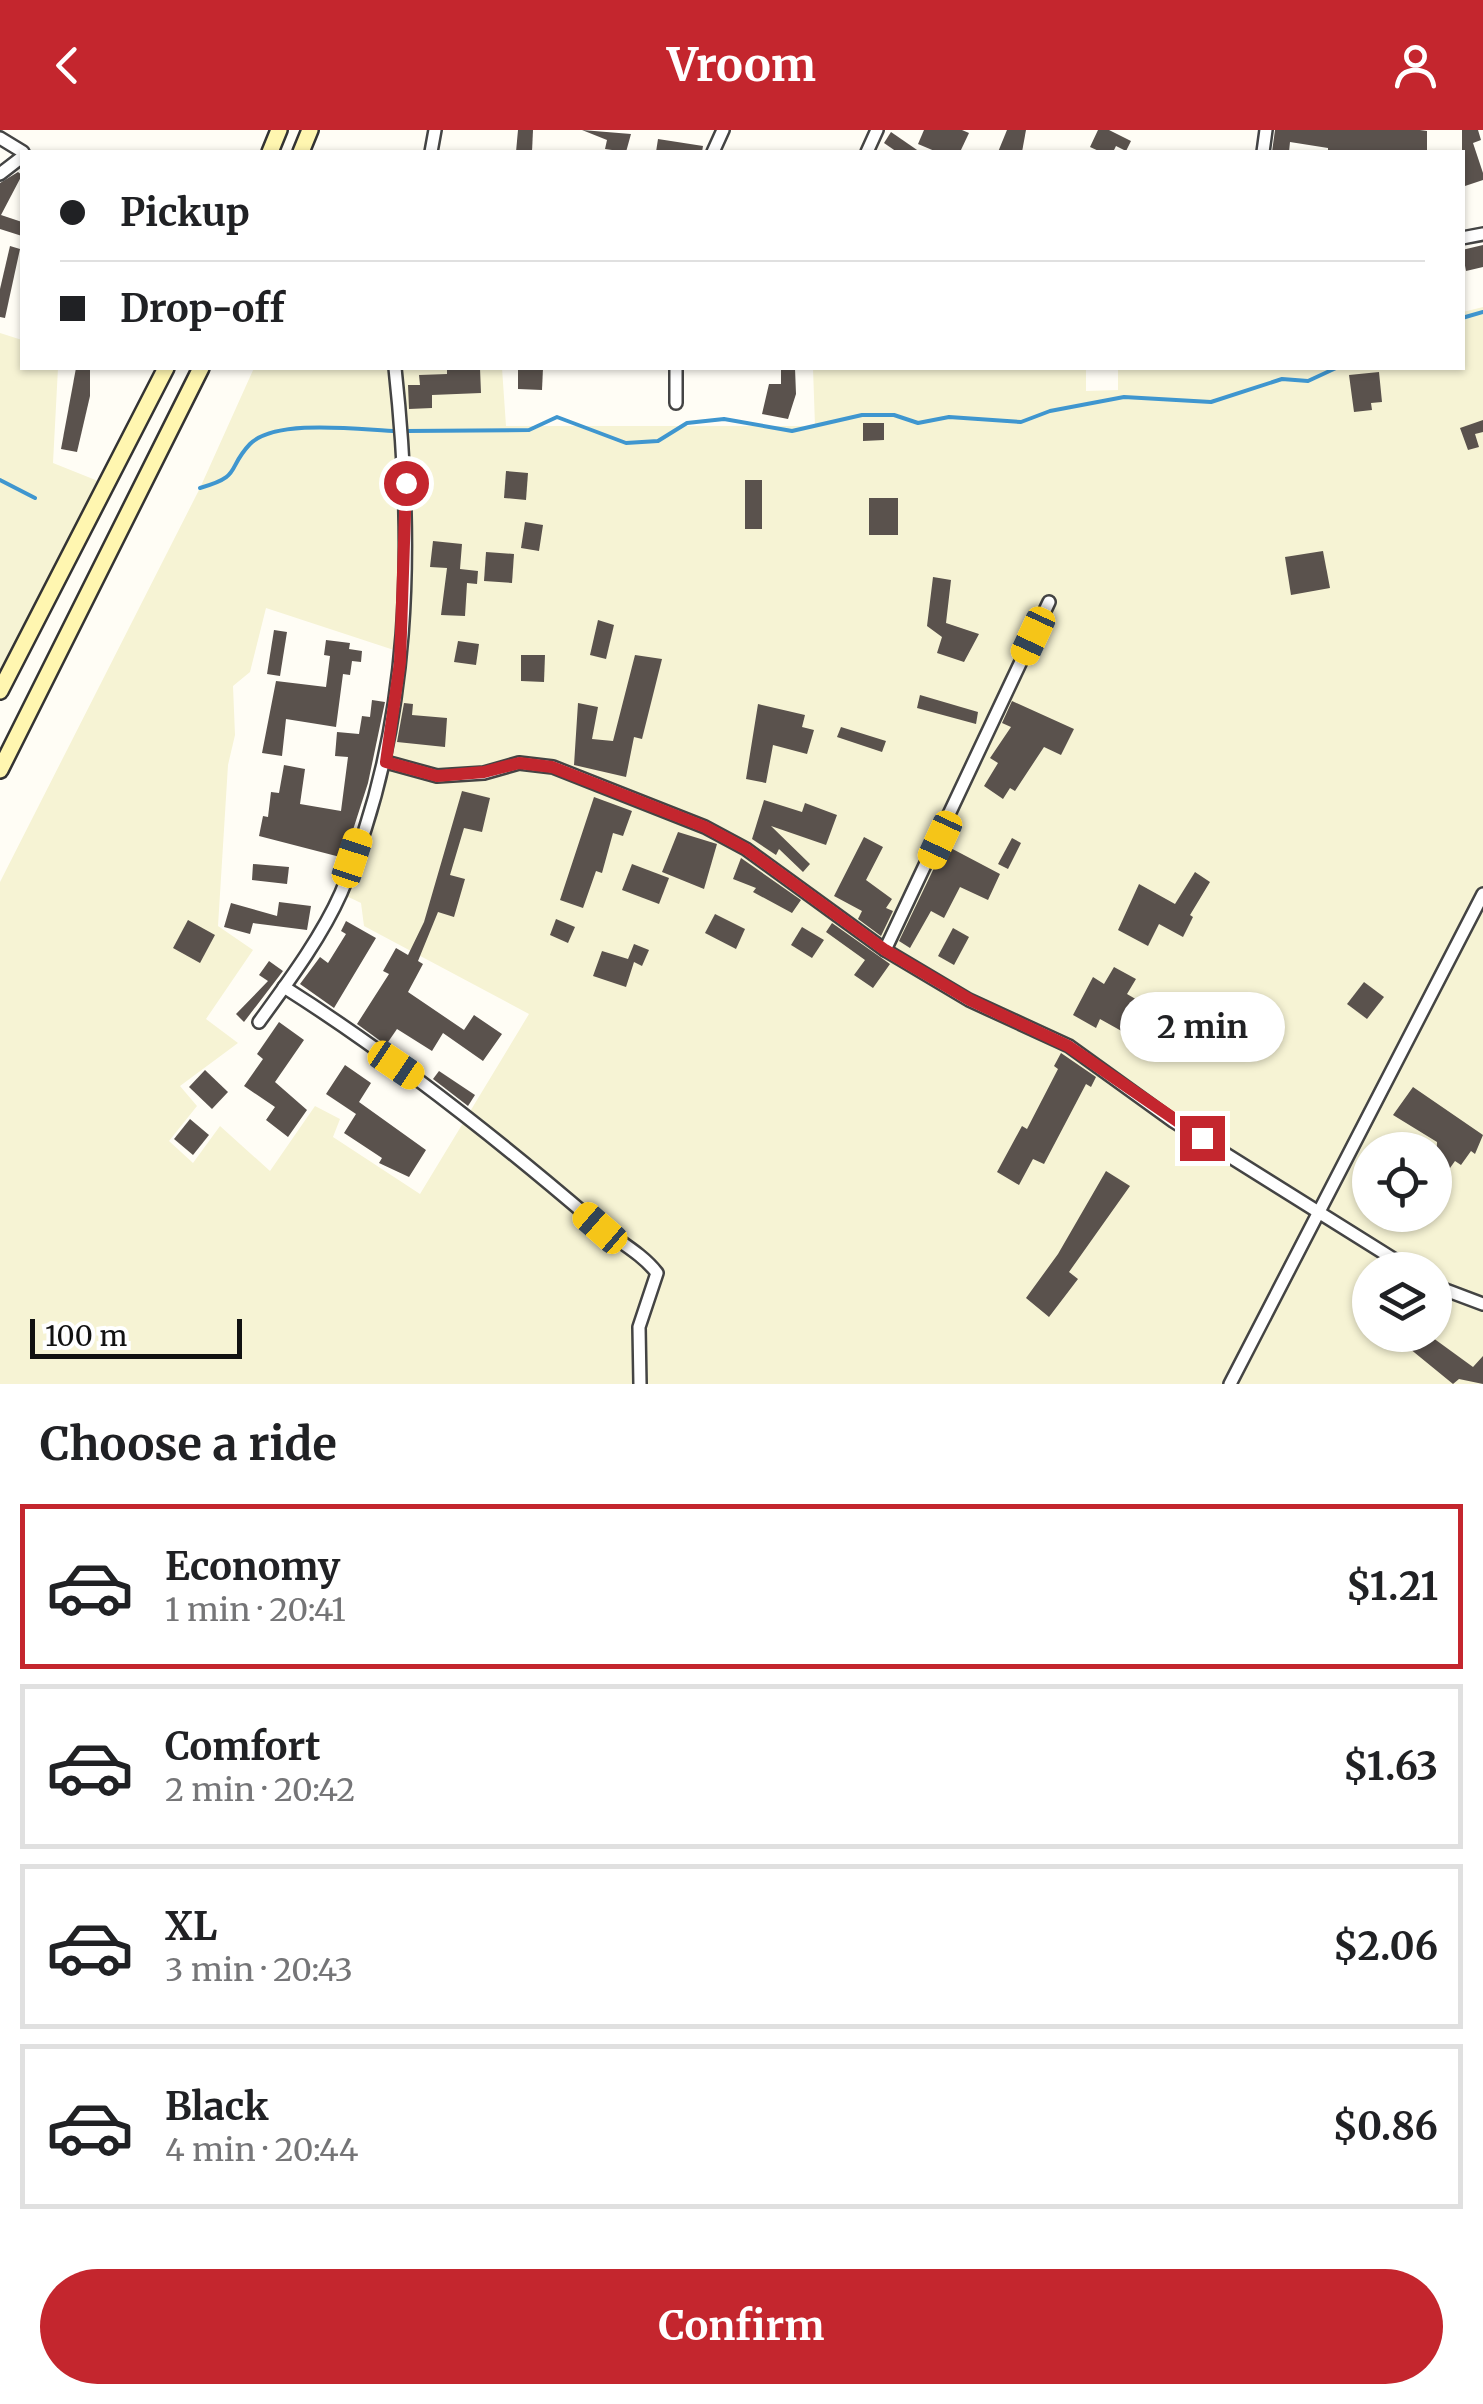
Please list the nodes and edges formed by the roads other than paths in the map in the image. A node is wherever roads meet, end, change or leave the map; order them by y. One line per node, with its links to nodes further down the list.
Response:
1 (20, 157): 2 (street)
2 (0, 174)
3 (165, 370): 9 (main road)
4 (200, 370): 11 (main road)
5 (395, 370): 10 (street)
6 (676, 370): 7 (street)
7 (676, 403)
8 (1049, 602): 13 (street)
9 (0, 691)
10 (386, 762): 13 (street); 14 (street)
11 (0, 770)
12 (1483, 894): 16 (street)
13 (885, 950): 16 (street)
14 (284, 987): 15 (street); 20 (street)
15 (259, 1022)
16 (1319, 1211): 17 (street); 21 (street)
17 (1383, 1252)
18 (1452, 1292): 19 (street)
19 (1483, 1304)
20 (640, 1384)
21 (1230, 1384)

